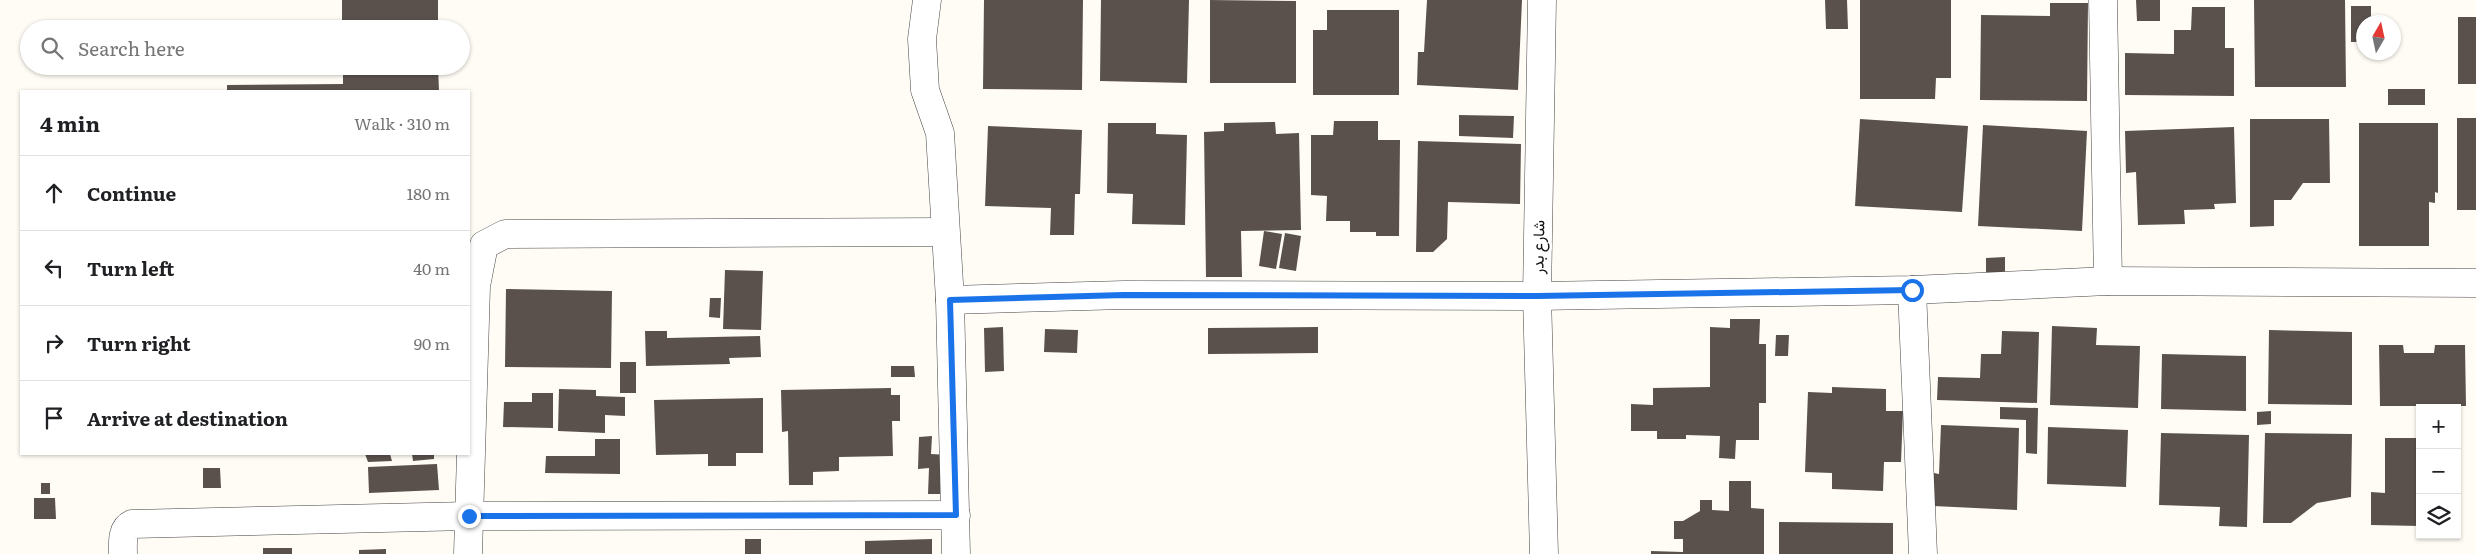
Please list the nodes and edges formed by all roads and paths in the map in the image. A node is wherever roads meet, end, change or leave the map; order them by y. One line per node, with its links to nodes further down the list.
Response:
1 (927, 0): 4 (street)
2 (1542, 0): 8 (street, شارع بدر)
3 (2103, 0): 5 (street)
4 (945, 232): 9 (street); 11 (street)
5 (2108, 281): 6 (street); 7 (street)
6 (2476, 283)
7 (1912, 290): 8 (street); 16 (street)
8 (1537, 296): 9 (street); 15 (street, شارع بدر)
9 (950, 300): 10 (street)
10 (956, 515): 11 (street); 14 (street)
11 (469, 516): 12 (street); 13 (street)
12 (123, 554)
13 (468, 554)
14 (956, 554)
15 (1544, 554)
16 (1923, 554)

